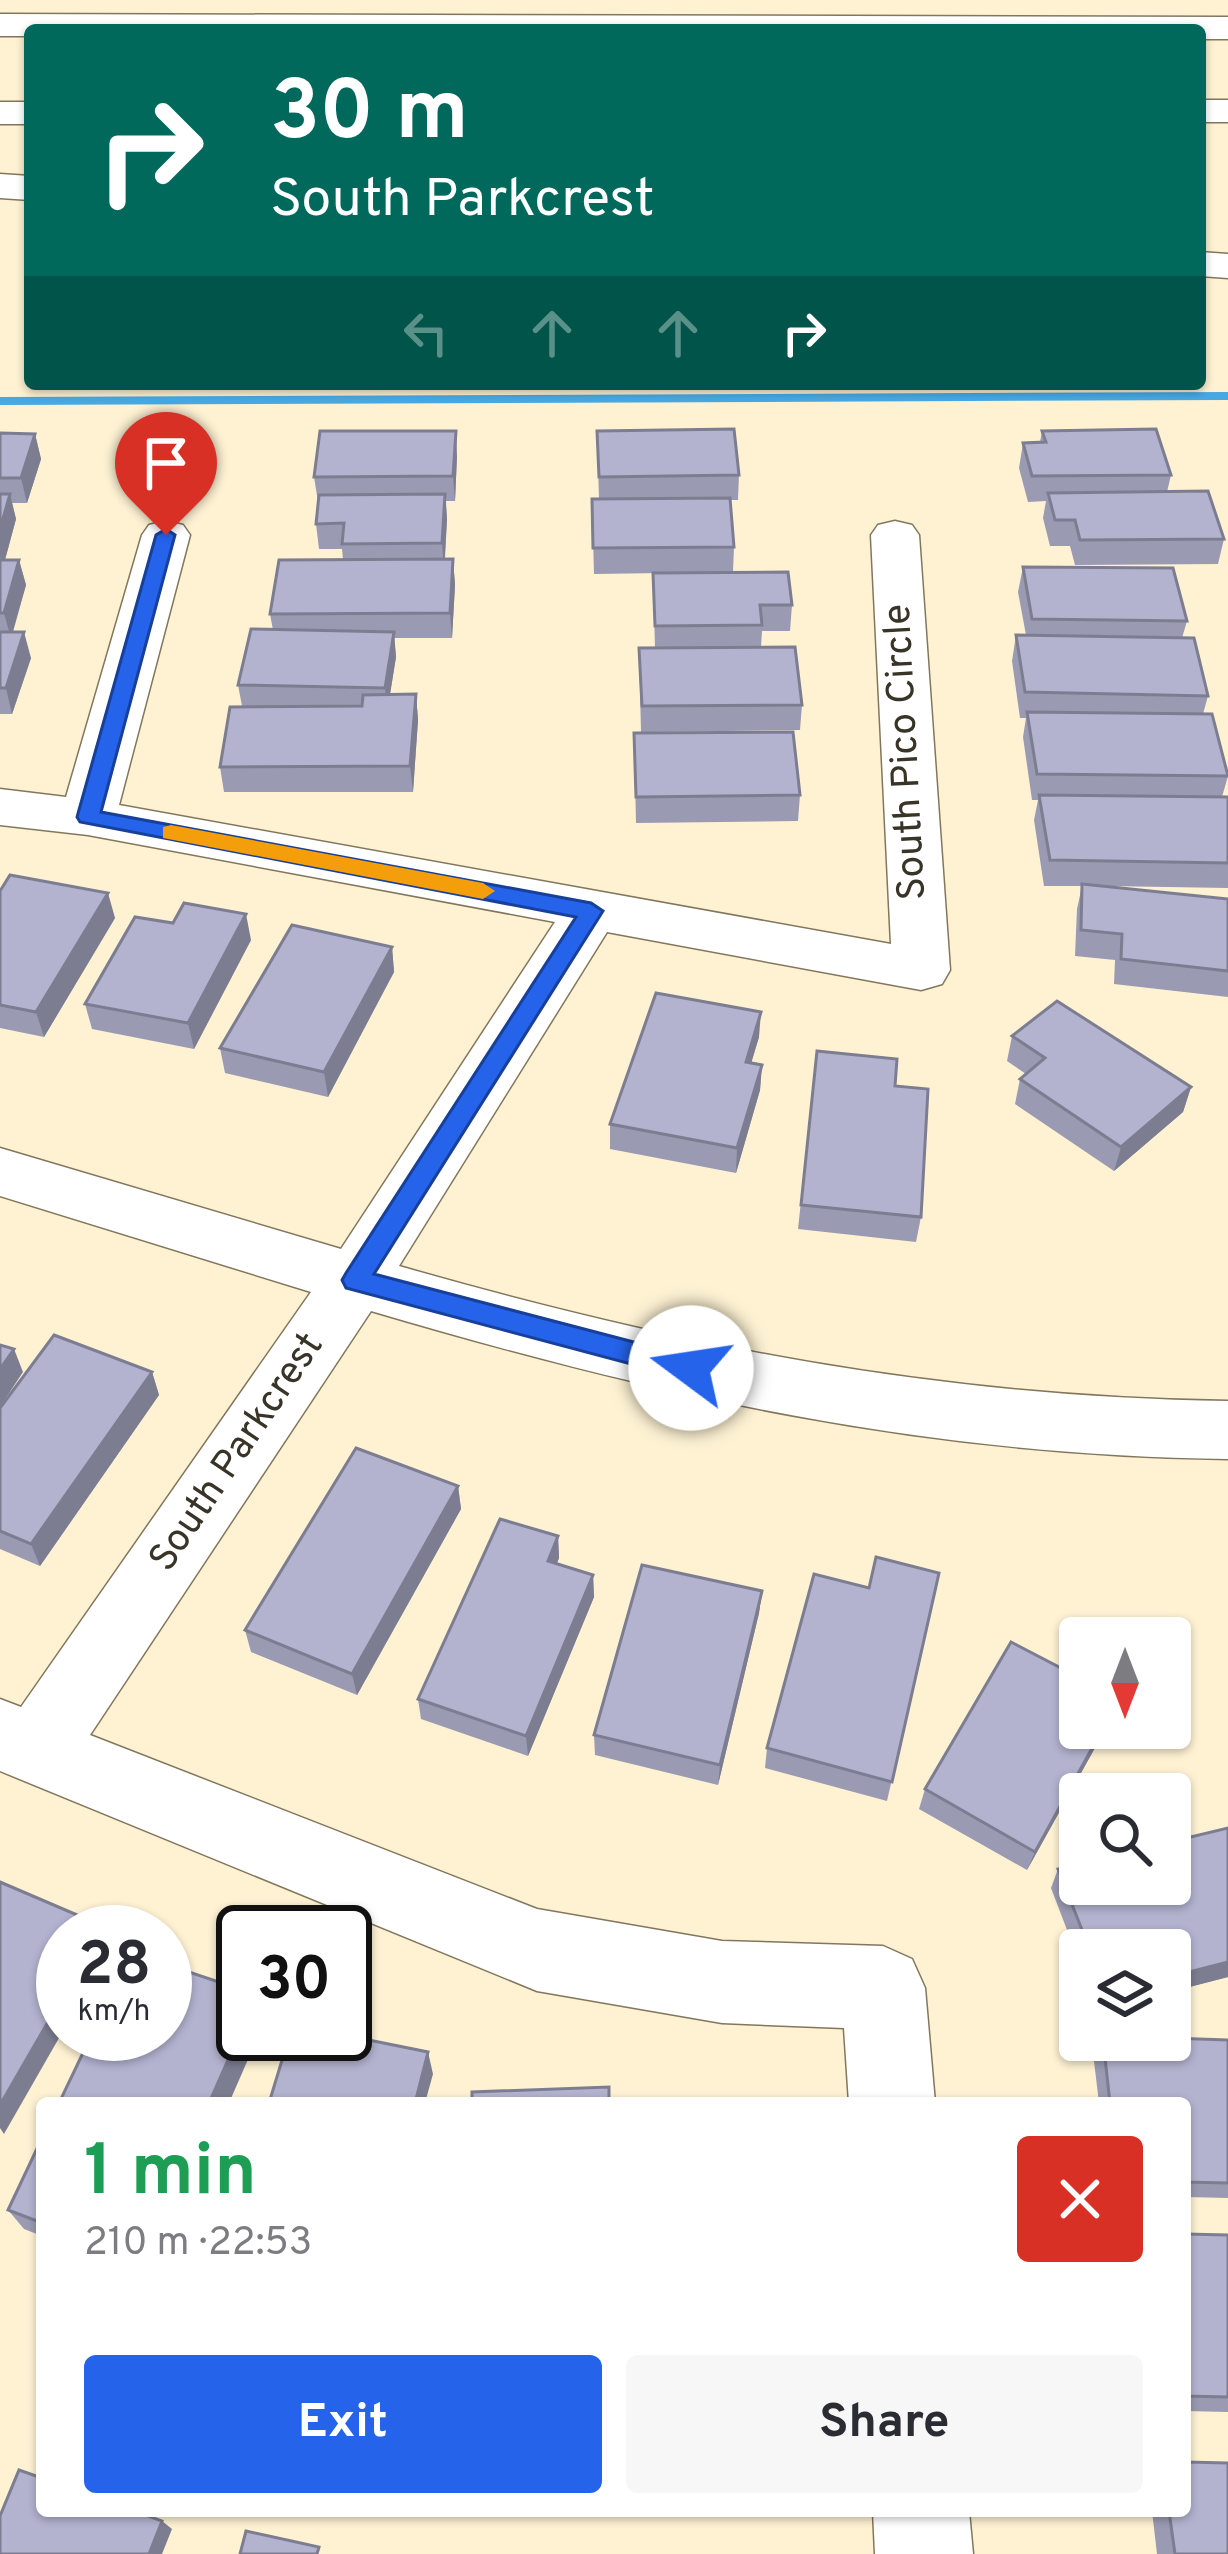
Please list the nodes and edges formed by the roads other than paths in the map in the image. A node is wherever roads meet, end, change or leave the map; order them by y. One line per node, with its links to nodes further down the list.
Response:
1 (187, 0): 2 (main road)
2 (0, 9)
3 (166, 535): 6 (main road)
4 (895, 535): 7 (main road, South Pico Circle)
5 (0, 807): 6 (main road)
6 (88, 817): 7 (main road)
7 (591, 911): 9 (main road, South Parkcrest)
8 (0, 1172): 9 (main road)
9 (356, 1280): 10 (main road); 11 (main road, South Parkcrest)
10 (1228, 1430)
11 (18, 1742): 12 (main road)
12 (892, 2097)
13 (921, 2517): 14 (main road)
14 (924, 2554)

